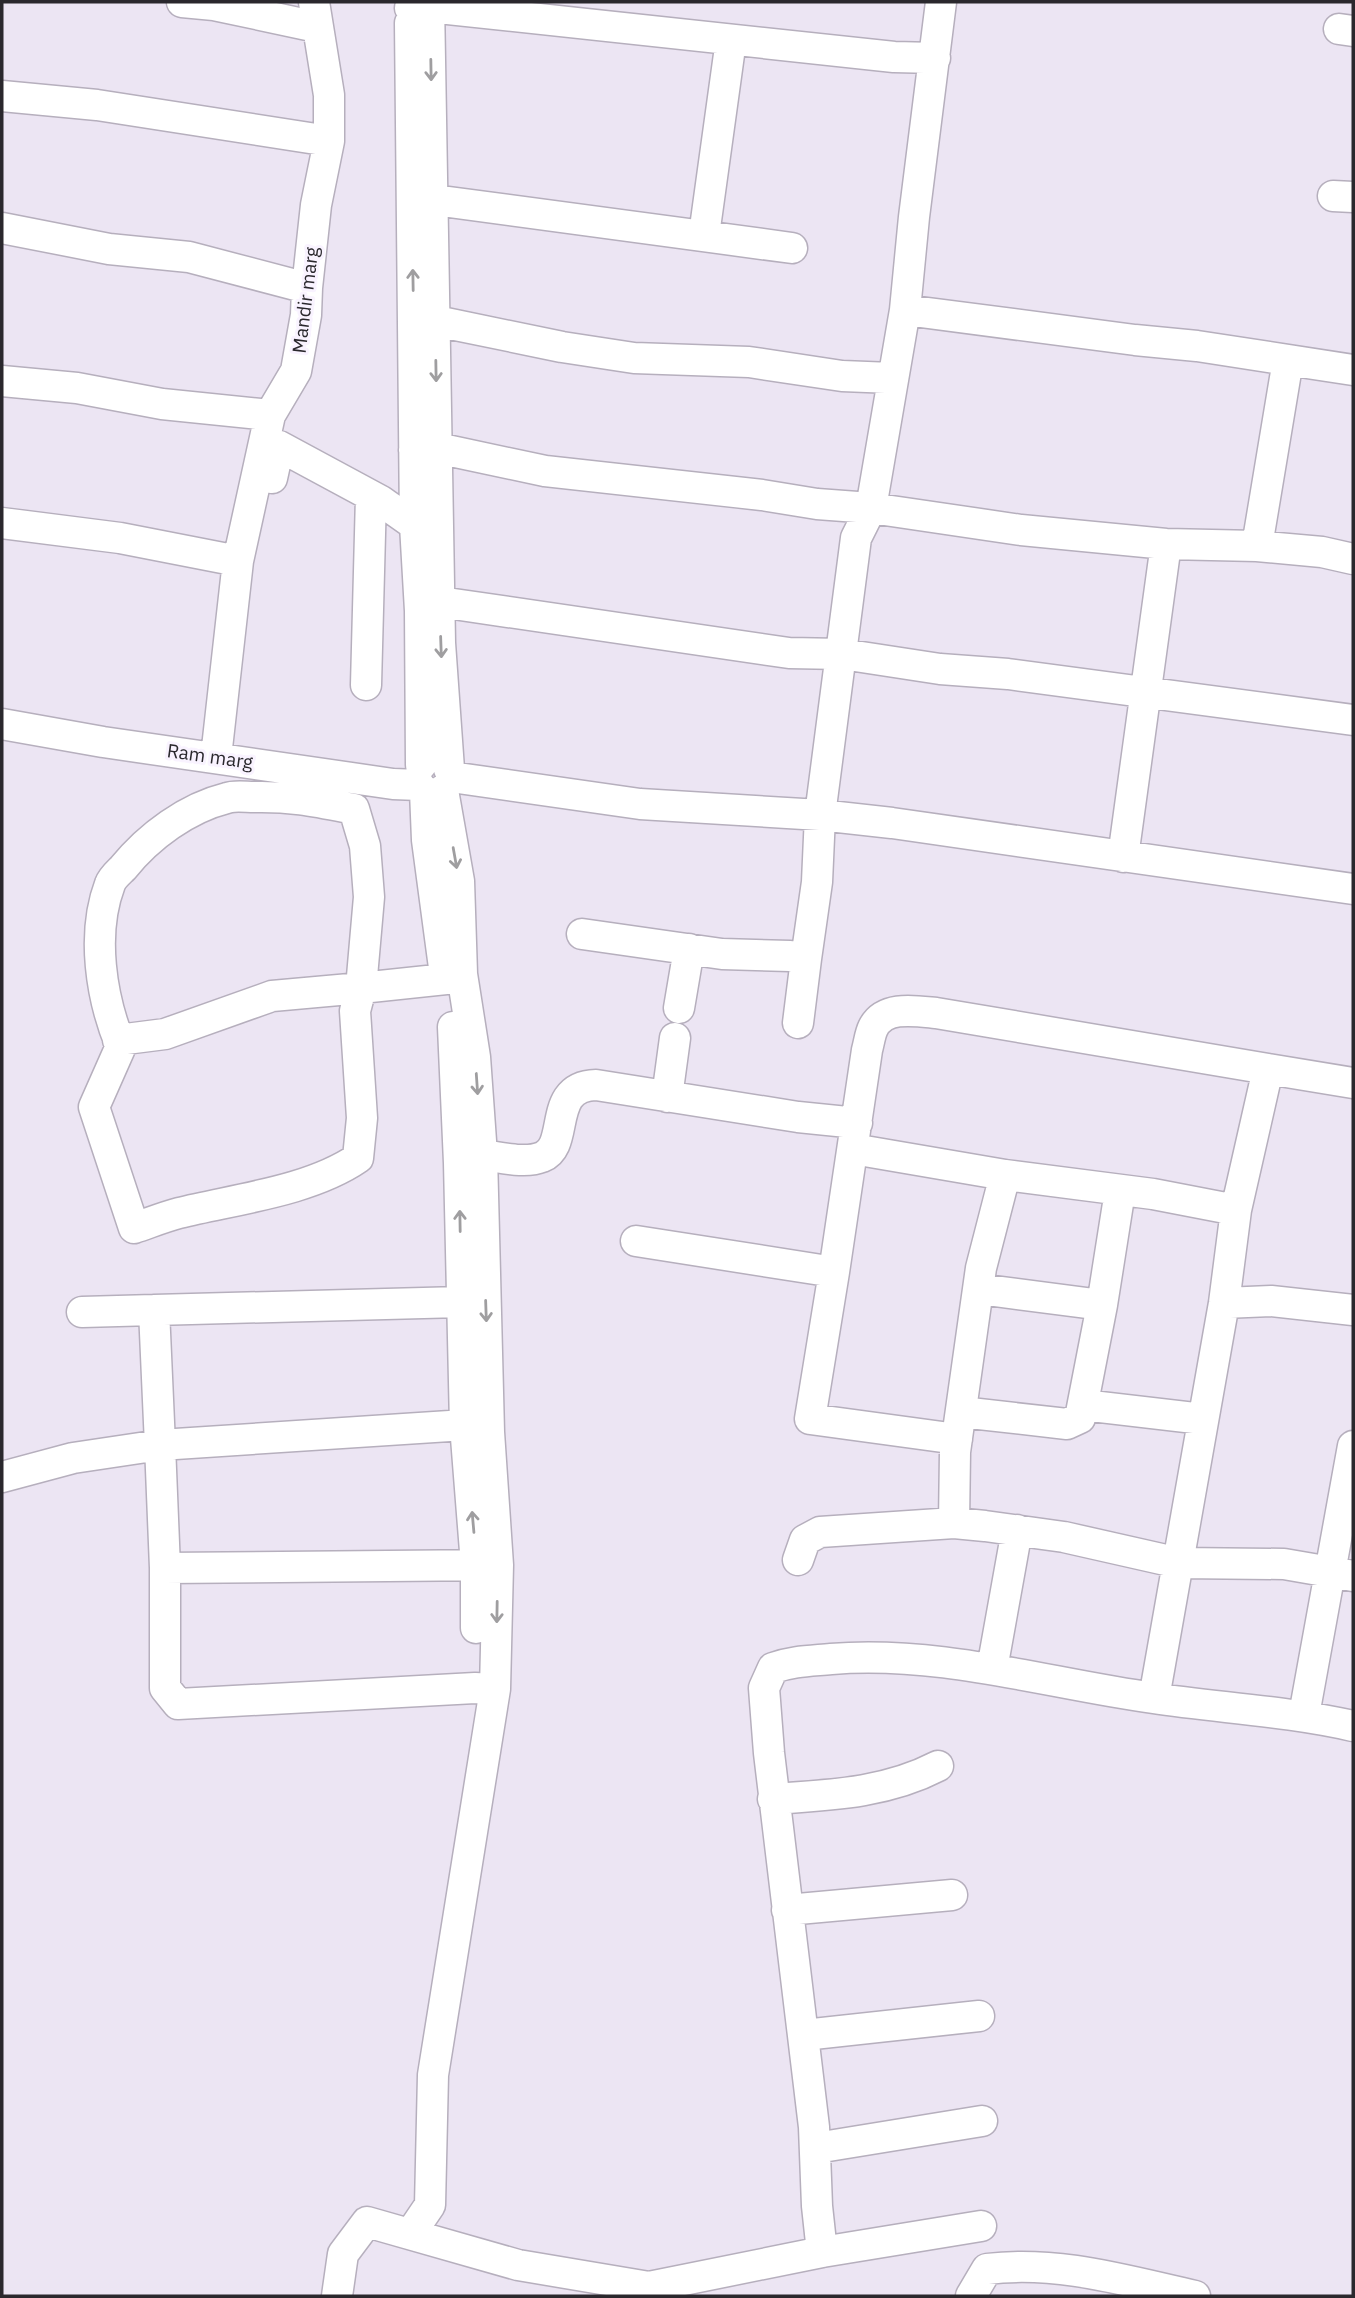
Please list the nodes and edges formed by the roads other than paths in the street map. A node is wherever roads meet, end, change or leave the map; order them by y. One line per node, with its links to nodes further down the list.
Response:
1 (181, 2): 4 (street)
2 (941, 2): 6 (street)
3 (419, 5): 5 (street); 9 (street, one-way to 9); 15 (street, one-way to 3)
4 (316, 14): 8 (street, Mandir marg)
5 (731, 40): 6 (street); 11 (street)
6 (935, 58): 14 (street)
7 (2, 96): 8 (street)
8 (329, 141): 13 (street, Mandir marg)
9 (434, 200): 11 (street); 15 (street)
10 (2, 228): 13 (street)
11 (704, 235): 12 (street)
12 (792, 248)
13 (306, 288): 20 (street, Mandir marg)
14 (905, 310): 16 (street); 18 (street)
15 (424, 321): 18 (street); 21 (street)
16 (1288, 360): 17 (street); 27 (street)
17 (1353, 370)
18 (892, 378): 23 (street)
19 (2, 381): 20 (street)
20 (270, 415): 29 (street, Mandir marg)
21 (426, 449): 23 (street); 25 (street); 30 (street)
22 (371, 496): 25 (street); 32 (street); 35 (street)
23 (871, 508): 26 (street); 31 (street)
24 (2, 523): 29 (street)
25 (415, 524): 30 (street)
26 (1166, 544): 27 (street); 33 (street)
27 (1257, 546): 28 (street)
28 (1353, 559)
29 (239, 561): 38 (street, Mandir marg)
30 (430, 607): 31 (street); 39 (street)
31 (842, 654): 33 (street); 40 (street)
32 (366, 685)
33 (1145, 692): 36 (street); 41 (street)
34 (2, 704): 38 (street)
35 (241, 704)
36 (1353, 720)
37 (2, 724): 38 (street, Ram marg)
38 (216, 748): 39 (street, Ram marg)
39 (432, 778): 40 (street, Ram marg); 46 (street); 56 (street, one-way to 56)
40 (820, 815): 41 (street, Ram marg); 45 (street)
41 (1123, 858): 42 (street, Ram marg)
42 (1353, 889)
43 (582, 934): 44 (street)
44 (688, 949): 45 (street); 48 (street)
45 (806, 959): 49 (street)
46 (446, 979): 47 (street); 63 (street, one-way to 46)
47 (361, 988): 51 (street); 51 (street); 51 (street)
48 (679, 1008)
49 (797, 1023)
50 (675, 1038): 54 (street)
51 (118, 1040)
52 (1268, 1069): 53 (street); 55 (street); 59 (street)
53 (1353, 1083)
54 (667, 1097): 55 (street); 56 (street)
55 (855, 1136): 57 (street); 61 (street)
56 (482, 1155): 80 (street, one-way to 80)
57 (1004, 1175): 58 (street); 62 (street)
58 (1120, 1191): 59 (street); 65 (street)
59 (1236, 1210): 64 (street)
60 (636, 1241): 61 (street)
61 (834, 1272): 72 (street)
62 (979, 1289): 65 (street); 72 (street)
63 (461, 1302): 66 (street); 71 (street)
64 (1224, 1303): 67 (street); 70 (street)
65 (1102, 1305): 69 (street)
66 (154, 1310): 68 (street); 73 (street)
67 (1353, 1310)
68 (82, 1312)
69 (1083, 1405): 70 (street); 72 (street)
70 (1203, 1419): 79 (street)
71 (465, 1426): 73 (street); 80 (street, one-way to 71)
72 (959, 1426): 76 (street)
73 (160, 1445): 75 (street); 81 (street)
74 (1353, 1446): 82 (street)
75 (2, 1477)
76 (954, 1523): 77 (street); 78 (street)
77 (1017, 1530): 79 (street); 83 (street)
78 (798, 1560)
79 (1179, 1563): 82 (street); 85 (street)
80 (487, 1564): 81 (street); 84 (street)
81 (165, 1568): 84 (street)
82 (1341, 1574): 86 (street)
83 (992, 1669): 85 (street); 89 (street)
84 (485, 1688): 97 (street)
85 (1154, 1698): 86 (street)
86 (1304, 1715): 87 (street)
87 (1353, 1726)
88 (938, 1766): 89 (street)
89 (774, 1799): 91 (street)
90 (952, 1895): 91 (street)
91 (788, 1910): 93 (street)
92 (979, 2016): 93 (street)
93 (804, 2035): 95 (street)
94 (982, 2121): 95 (street)
95 (816, 2148): 98 (street)
96 (981, 2226): 98 (street)
97 (411, 2233): 98 (street); 99 (street)
98 (822, 2252)
99 (337, 2296)
100 (971, 2296): 101 (street)
101 (1195, 2296)

